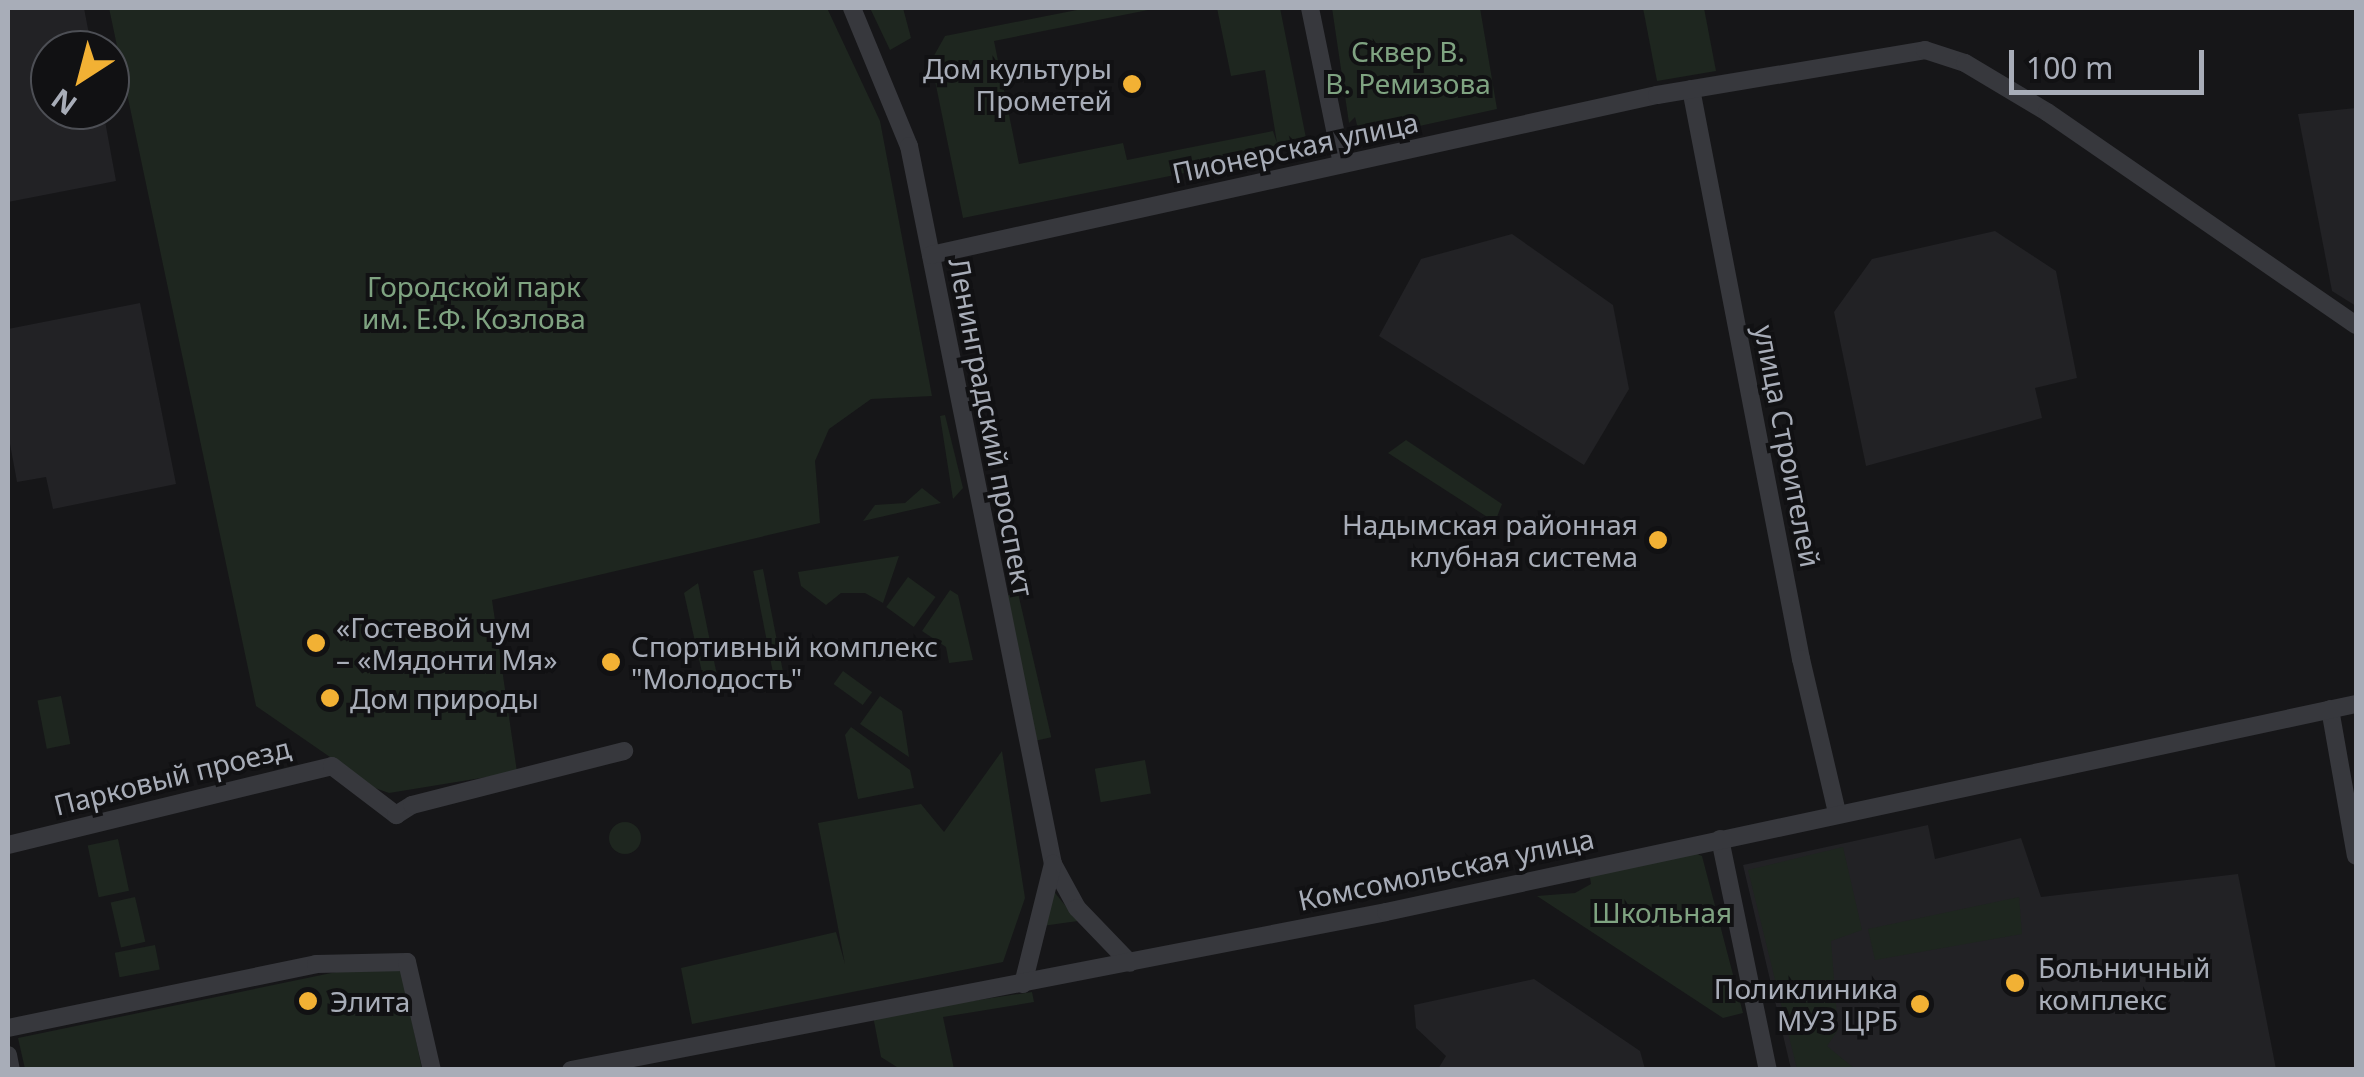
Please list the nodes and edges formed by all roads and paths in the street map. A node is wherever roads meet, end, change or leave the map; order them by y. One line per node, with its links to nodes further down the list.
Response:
1 (852, 8): 5 (street, Ленинградский проспект)
2 (1310, 8): 4 (street)
3 (1691, 89): 4 (street, Пионерская улица); 6 (street, Пионерская улица); 10 (street, улица Строителей)
4 (1342, 164): 5 (street, Пионерская улица)
5 (931, 256): 14 (street, Ленинградский проспект)
6 (2356, 325)
7 (2356, 704): 8 (street, Комсомольская улица)
8 (2330, 710): 10 (street, Комсомольская улица); 13 (street)
9 (624, 751): 12 (street, Парковый проезд)
10 (1837, 812): 11 (street, Комсомольская улица)
11 (1720, 839): 15 (street, Комсомольская улица); 22 (street)
12 (8, 845)
13 (2356, 856)
14 (1053, 864): 15 (street); 16 (street)
15 (1130, 964): 16 (street, Комсомольская улица)
16 (1023, 984): 21 (street, Комсомольская улица)
17 (8, 1028): 20 (street)
18 (8, 1055): 19 (street)
19 (11, 1070)
20 (432, 1070)
21 (572, 1070)
22 (1768, 1070)

